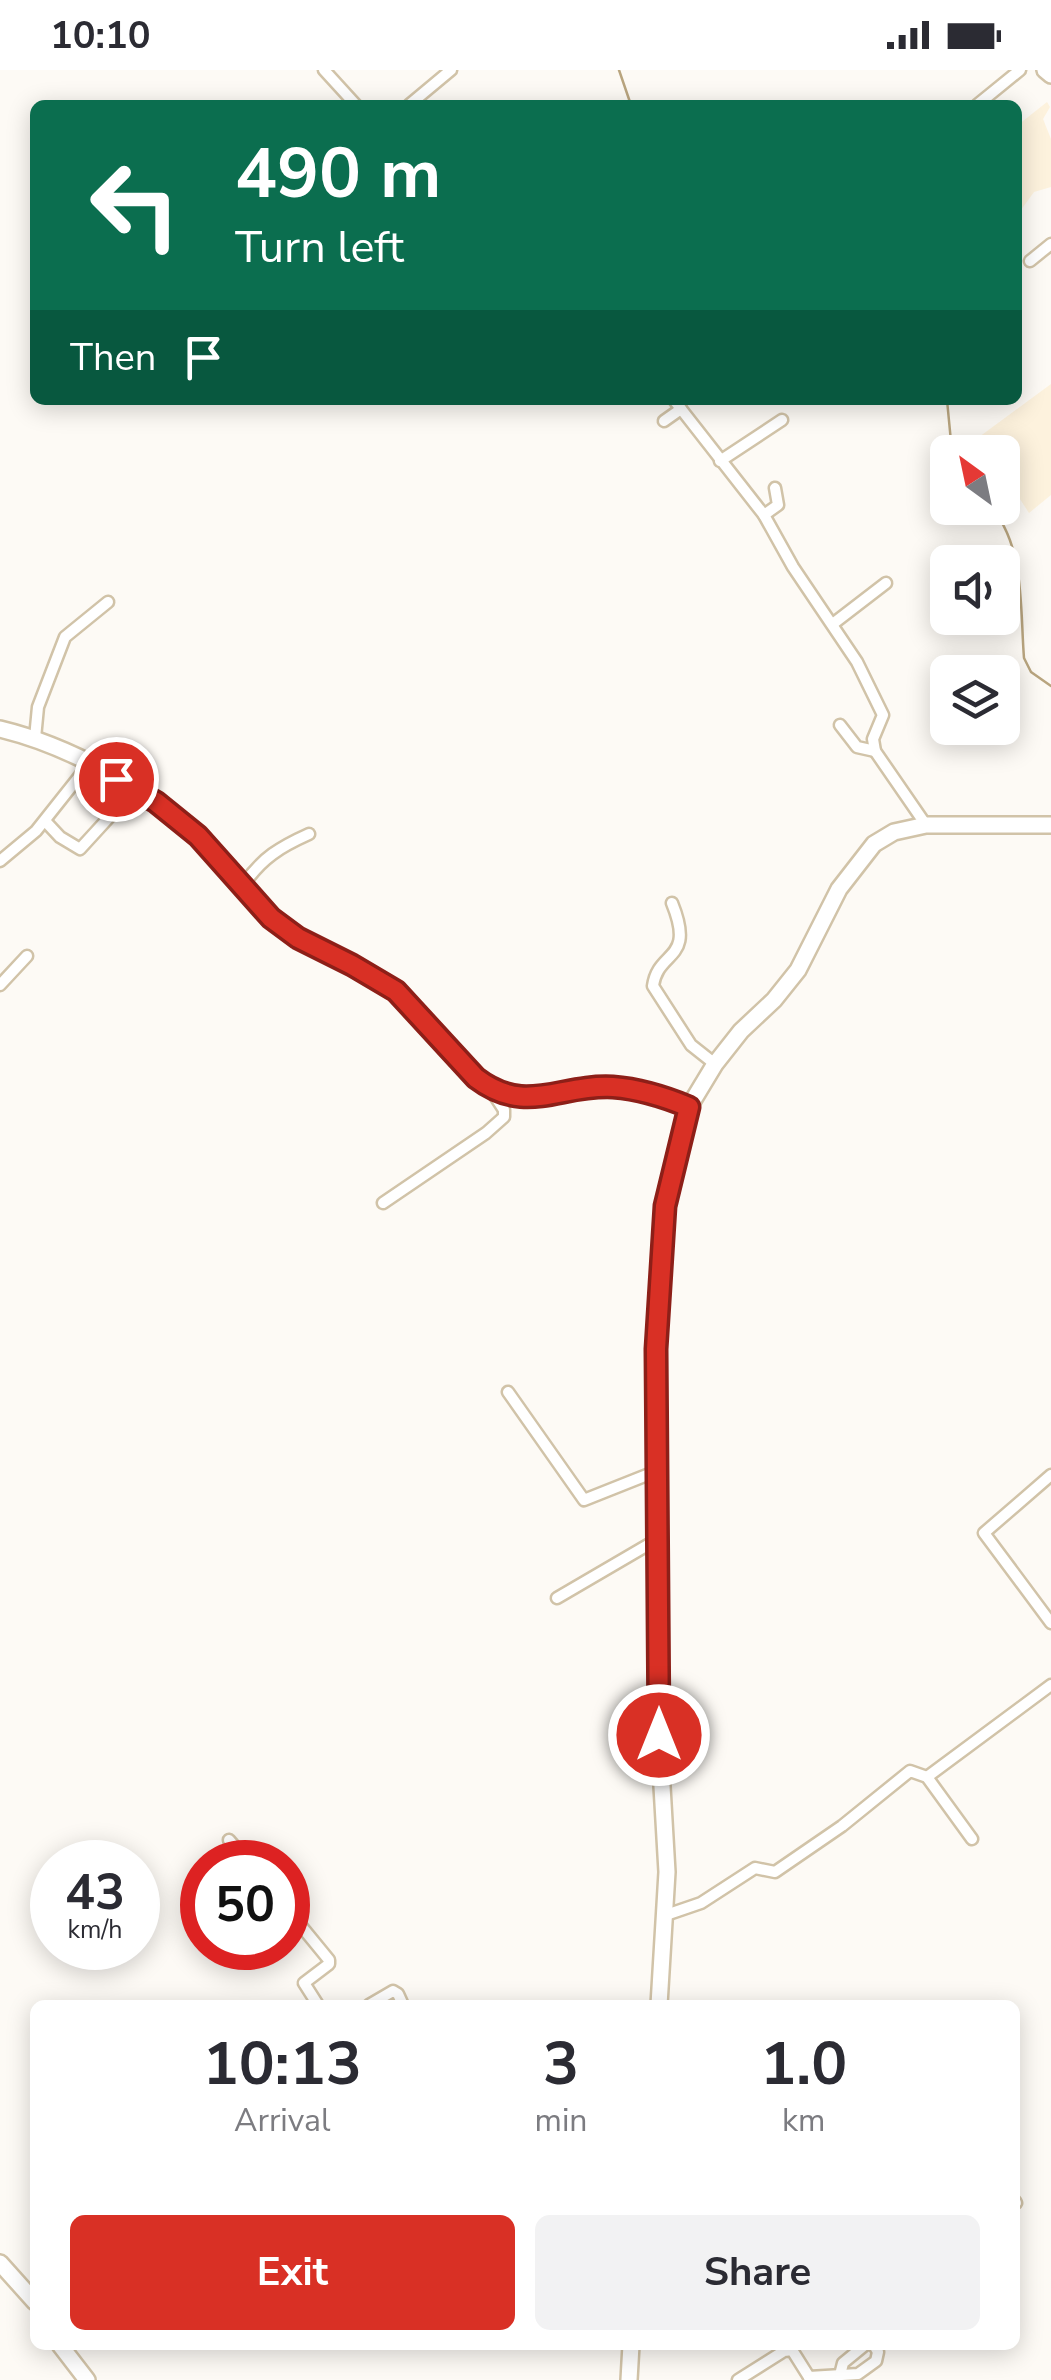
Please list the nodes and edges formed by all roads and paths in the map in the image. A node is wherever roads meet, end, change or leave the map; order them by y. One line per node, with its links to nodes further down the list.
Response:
1 (324, 70): 4 (street)
2 (451, 70): 5 (street)
3 (1020, 70): 6 (street)
4 (350, 100)
5 (415, 100)
6 (982, 100)
7 (1051, 244): 8 (street)
8 (1030, 261)
9 (676, 405): 11 (street)
10 (678, 405): 13 (street)
11 (664, 420)
12 (782, 420): 13 (street)
13 (720, 461): 15 (street)
14 (775, 488): 15 (street)
15 (764, 515): 18 (street)
16 (886, 583): 18 (street)
17 (108, 602): 21 (street)
18 (834, 623): 22 (street)
19 (840, 725): 22 (street)
20 (0, 728): 21 (main road)
21 (35, 738): 23 (main road)
22 (876, 752): 26 (street)
23 (90, 764): 24 (main road); 25 (street)
24 (134, 790): 25 (street); 30 (main road)
25 (45, 820): 29 (street)
26 (926, 825): 27 (main road); 34 (main road)
27 (1051, 826)
28 (309, 834): 30 (street)
29 (0, 861)
30 (244, 884): 35 (main road)
31 (672, 902): 34 (street)
32 (27, 956): 33 (street)
33 (0, 985)
34 (715, 1064): 36 (main road)
35 (491, 1090): 36 (main road); 37 (street)
36 (689, 1107): 39 (main road)
37 (383, 1203)
38 (508, 1392): 39 (street)
39 (657, 1471): 41 (main road)
40 (1051, 1475): 43 (street)
41 (658, 1539): 42 (street); 47 (main road)
42 (557, 1598)
43 (1051, 1623)
44 (1051, 1685): 45 (street)
45 (927, 1777): 46 (street); 47 (street)
46 (972, 1840)
47 (666, 1915): 52 (main road)
48 (310, 1937): 49 (street)
49 (315, 2000)
50 (378, 2000): 51 (street)
51 (401, 2000)
52 (659, 2000)
53 (0, 2262): 54 (main road)
54 (30, 2296)
55 (64, 2350): 63 (main road)
56 (631, 2350): 64 (main road)
57 (791, 2350): 65 (street)
58 (797, 2350): 62 (street)
59 (854, 2350): 61 (street)
60 (877, 2350): 61 (street)
61 (840, 2374): 62 (street)
62 (808, 2378)
63 (87, 2380)
64 (629, 2380)
65 (738, 2380)

